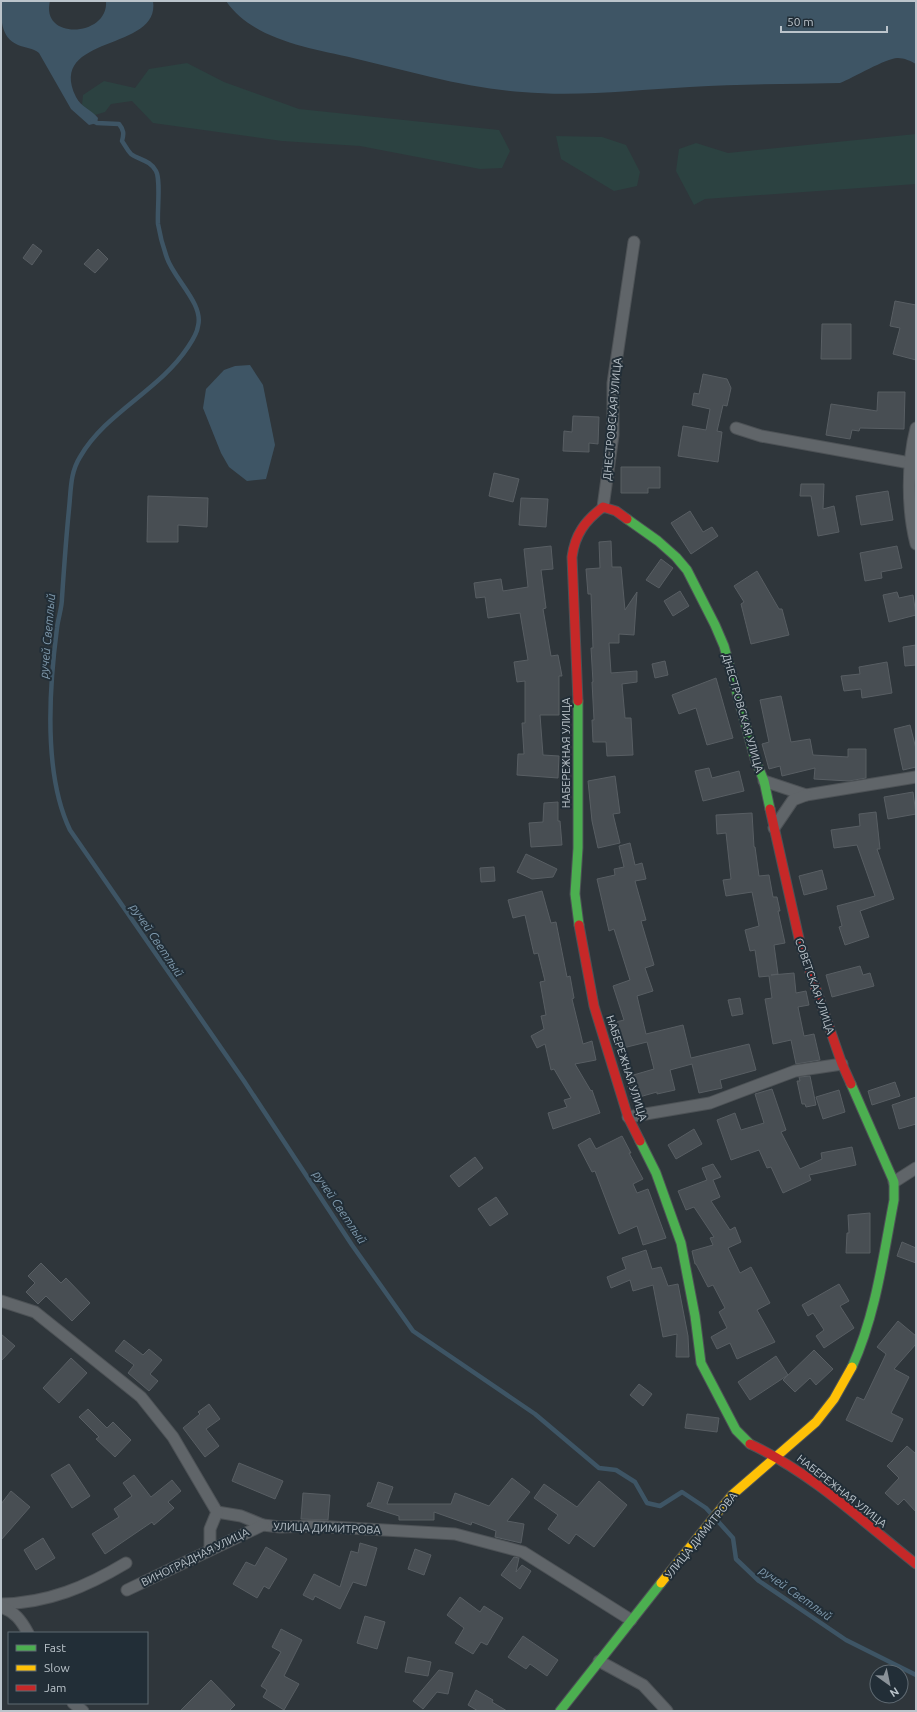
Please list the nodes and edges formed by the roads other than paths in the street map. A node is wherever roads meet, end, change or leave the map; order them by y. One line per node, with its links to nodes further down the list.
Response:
1 (634, 242): 5 (street, ДНЕСТРОВСКАЯ УЛИЦА)
2 (736, 428): 4 (street)
3 (916, 430): 4 (street)
4 (910, 463): 6 (street)
5 (603, 507): 8 (street, ДНЕСТРОВСКАЯ УЛИЦА); 12 (street, НАБЕРЕЖНАЯ УЛИЦА)
6 (916, 544)
7 (916, 777): 9 (street)
8 (764, 781): 9 (street); 10 (street, СОВЕТСКАЯ УЛИЦА)
9 (806, 795): 10 (street)
10 (774, 828): 11 (street, СОВЕТСКАЯ УЛИЦА)
11 (842, 1064): 12 (street); 14 (street, СОВЕТСКАЯ УЛИЦА)
12 (628, 1117): 16 (street, НАБЕРЕЖНАЯ УЛИЦА)
13 (916, 1168): 14 (street)
14 (894, 1182): 16 (street, СОВЕТСКАЯ УЛИЦА)
15 (1, 1301): 17 (street)
16 (777, 1457): 21 (street, НАБЕРЕЖНАЯ УЛИЦА); 25 (street, УЛИЦА ДИМИТРОВА)
17 (217, 1512): 18 (street, УЛИЦА ДИМИТРОВА); 19 (street)
18 (263, 1525): 19 (street, ВИНОГРАДНАЯ УЛИЦА); 25 (street, УЛИЦА ДИМИТРОВА)
19 (210, 1550): 22 (street, ВИНОГРАДНАЯ УЛИЦА)
20 (126, 1563): 23 (street)
21 (916, 1564)
22 (127, 1590)
23 (1, 1604)
24 (1, 1607): 26 (street)
25 (631, 1620): 27 (street, УЛИЦА ДИМИТРОВА)
26 (28, 1632)
27 (599, 1661): 30 (street, УЛИЦА ДИМИТРОВА); 31 (street)
28 (73, 1704): 29 (street)
29 (83, 1711)
30 (560, 1711)
31 (667, 1711)

